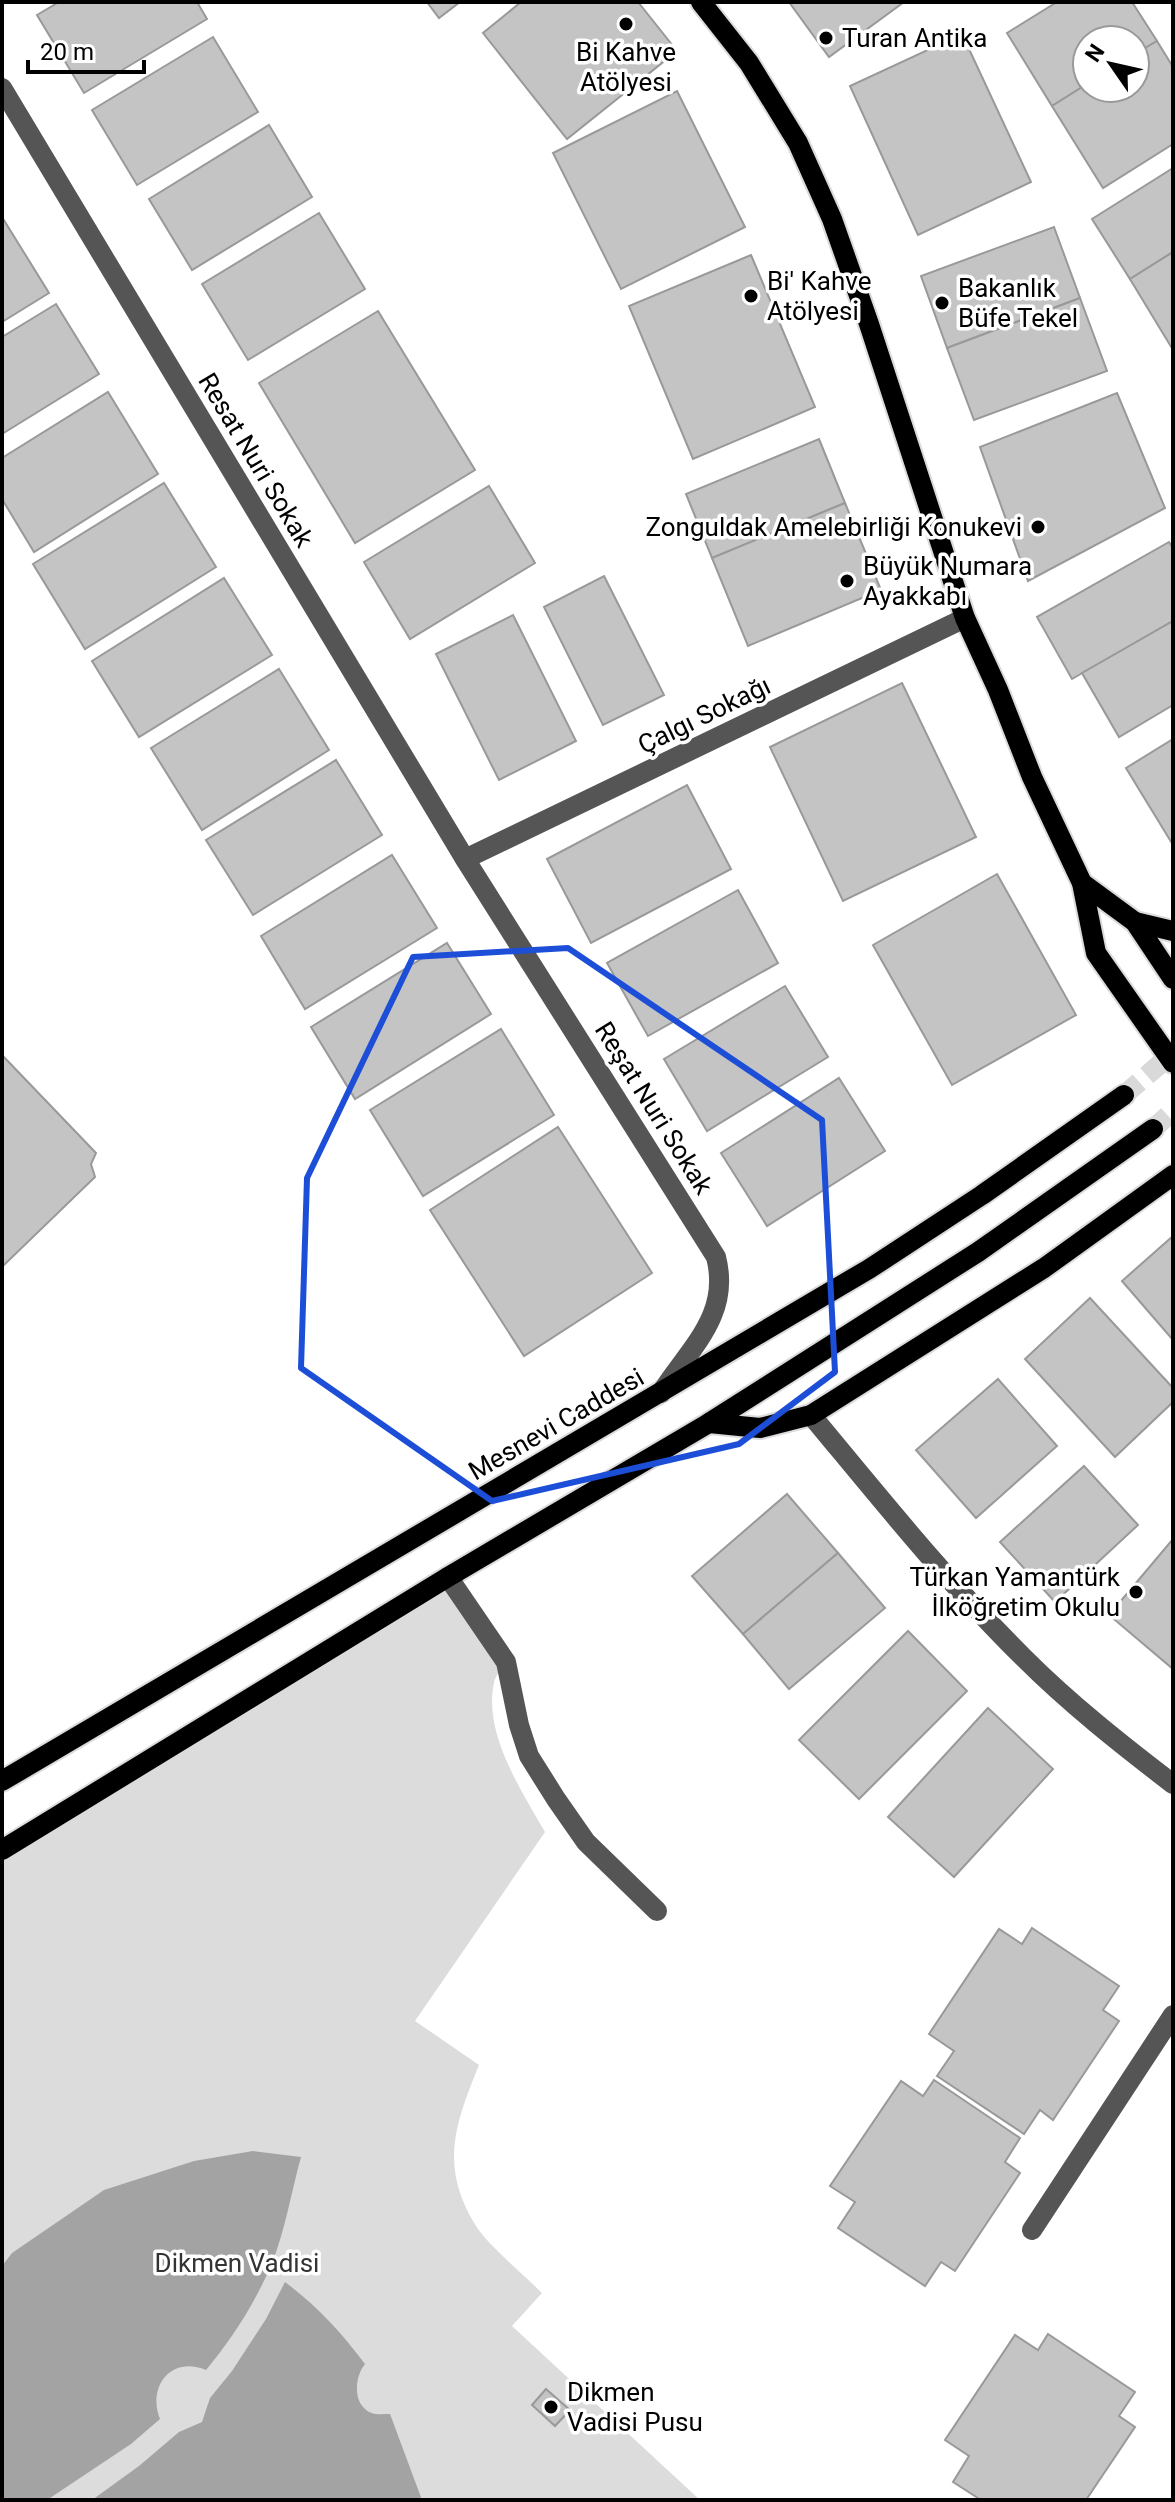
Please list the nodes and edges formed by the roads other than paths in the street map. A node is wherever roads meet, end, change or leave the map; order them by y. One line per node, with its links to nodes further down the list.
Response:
1 (701, 2): 3 (main road)
2 (2, 88): 4 (street, Resat Nuri Sokak)
3 (965, 618): 4 (street, Çalgı Sokağı); 5 (main road)
4 (465, 859): 13 (street, Reşat Nuri Sokak)
5 (1082, 883): 6 (main road); 9 (main road)
6 (1135, 922): 7 (main road); 8 (main road)
7 (1173, 931)
8 (1173, 979)
9 (1173, 1063)
10 (1124, 1095): 13 (main road, Mesnevi Caddesi)
11 (1153, 1129): 15 (main road)
12 (1173, 1175): 14 (main road)
13 (661, 1393): 17 (main road, Mesnevi Caddesi)
14 (811, 1415): 15 (main road); 18 (street)
15 (709, 1423): 16 (main road)
16 (448, 1577): 19 (main road); 20 (street)
17 (2, 1781)
18 (1173, 1784)
19 (2, 1850)
20 (657, 1911)
21 (1173, 2015): 22 (street)
22 (1032, 2230)

